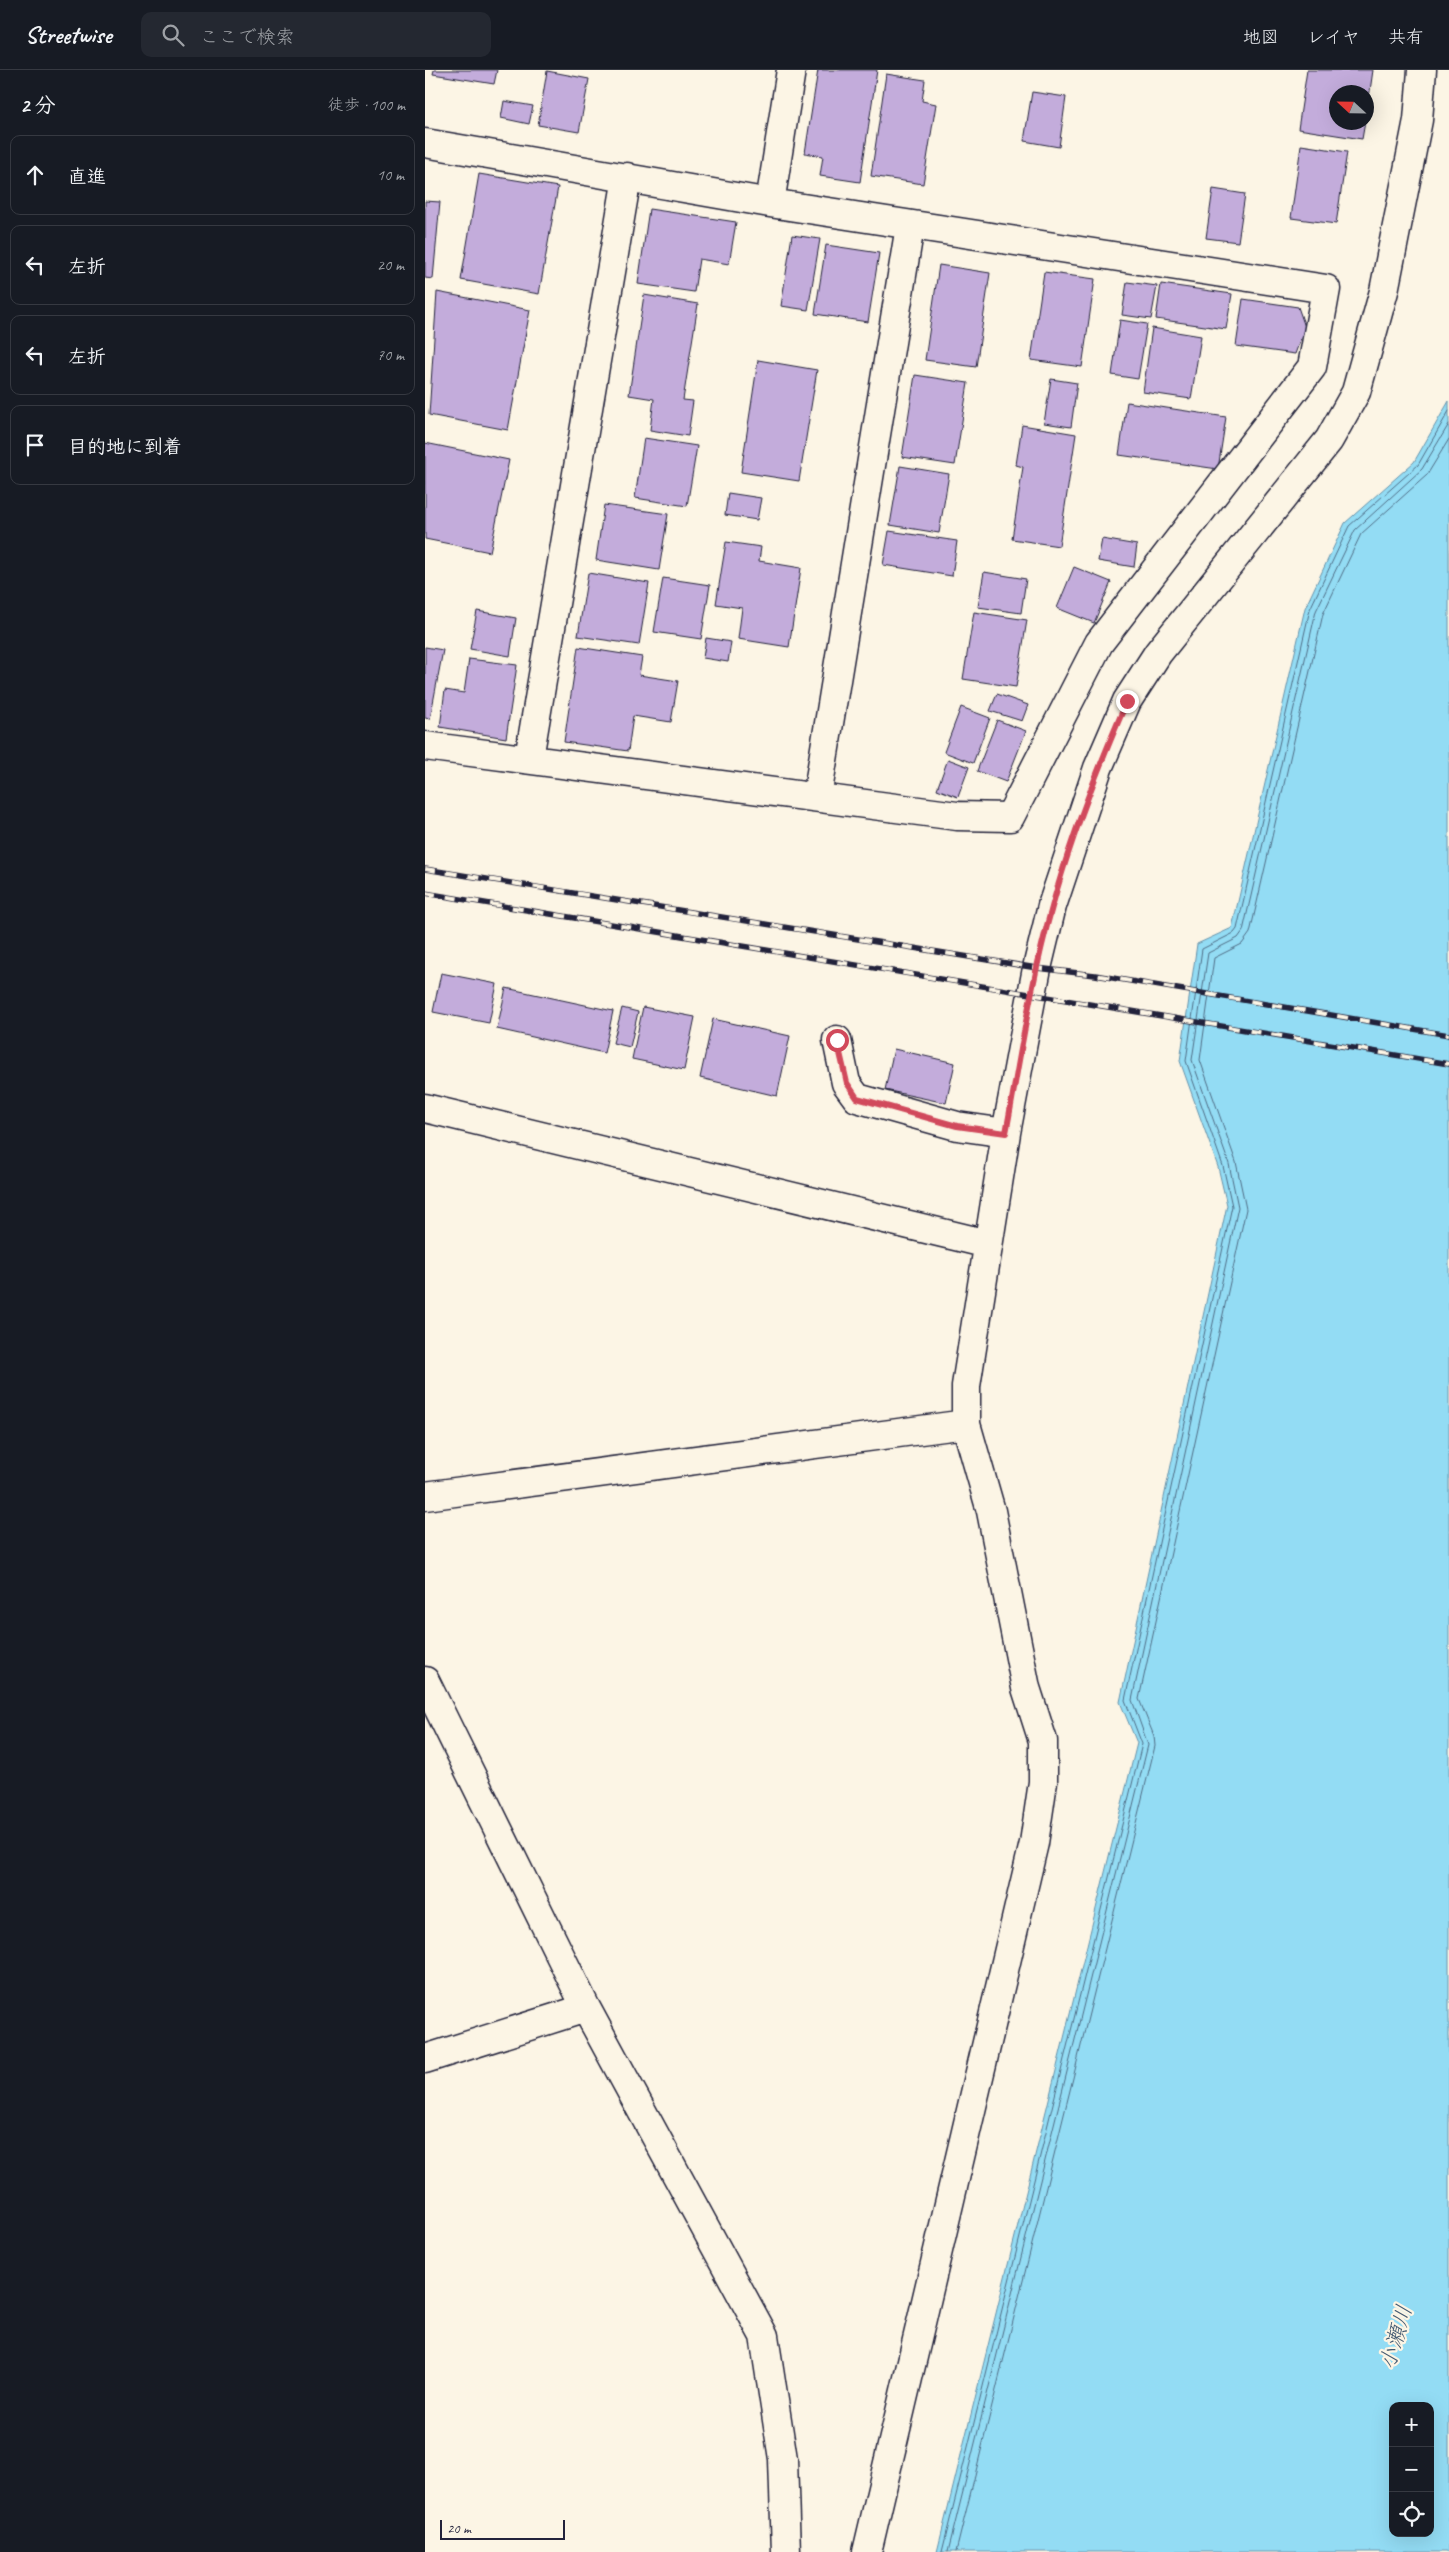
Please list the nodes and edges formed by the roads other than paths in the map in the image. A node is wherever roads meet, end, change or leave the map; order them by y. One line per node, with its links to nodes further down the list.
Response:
1 (791, 70): 5 (street)
2 (1422, 70): 12 (street)
3 (425, 143): 4 (street)
4 (627, 177): 5 (street); 8 (street)
5 (770, 203): 6 (street)
6 (910, 226): 9 (street); 9 (street)
7 (425, 746): 8 (street)
8 (529, 758): 9 (street)
9 (817, 796)
10 (837, 1040): 12 (street)
11 (425, 1108): 13 (street)
12 (1006, 1133): 13 (street)
13 (988, 1244): 14 (street)
14 (966, 1424): 15 (street); 20 (street)
15 (425, 1496)
16 (425, 1681): 17 (street)
17 (586, 2008): 18 (street); 19 (street)
18 (425, 2059)
19 (786, 2552)
20 (867, 2552)

